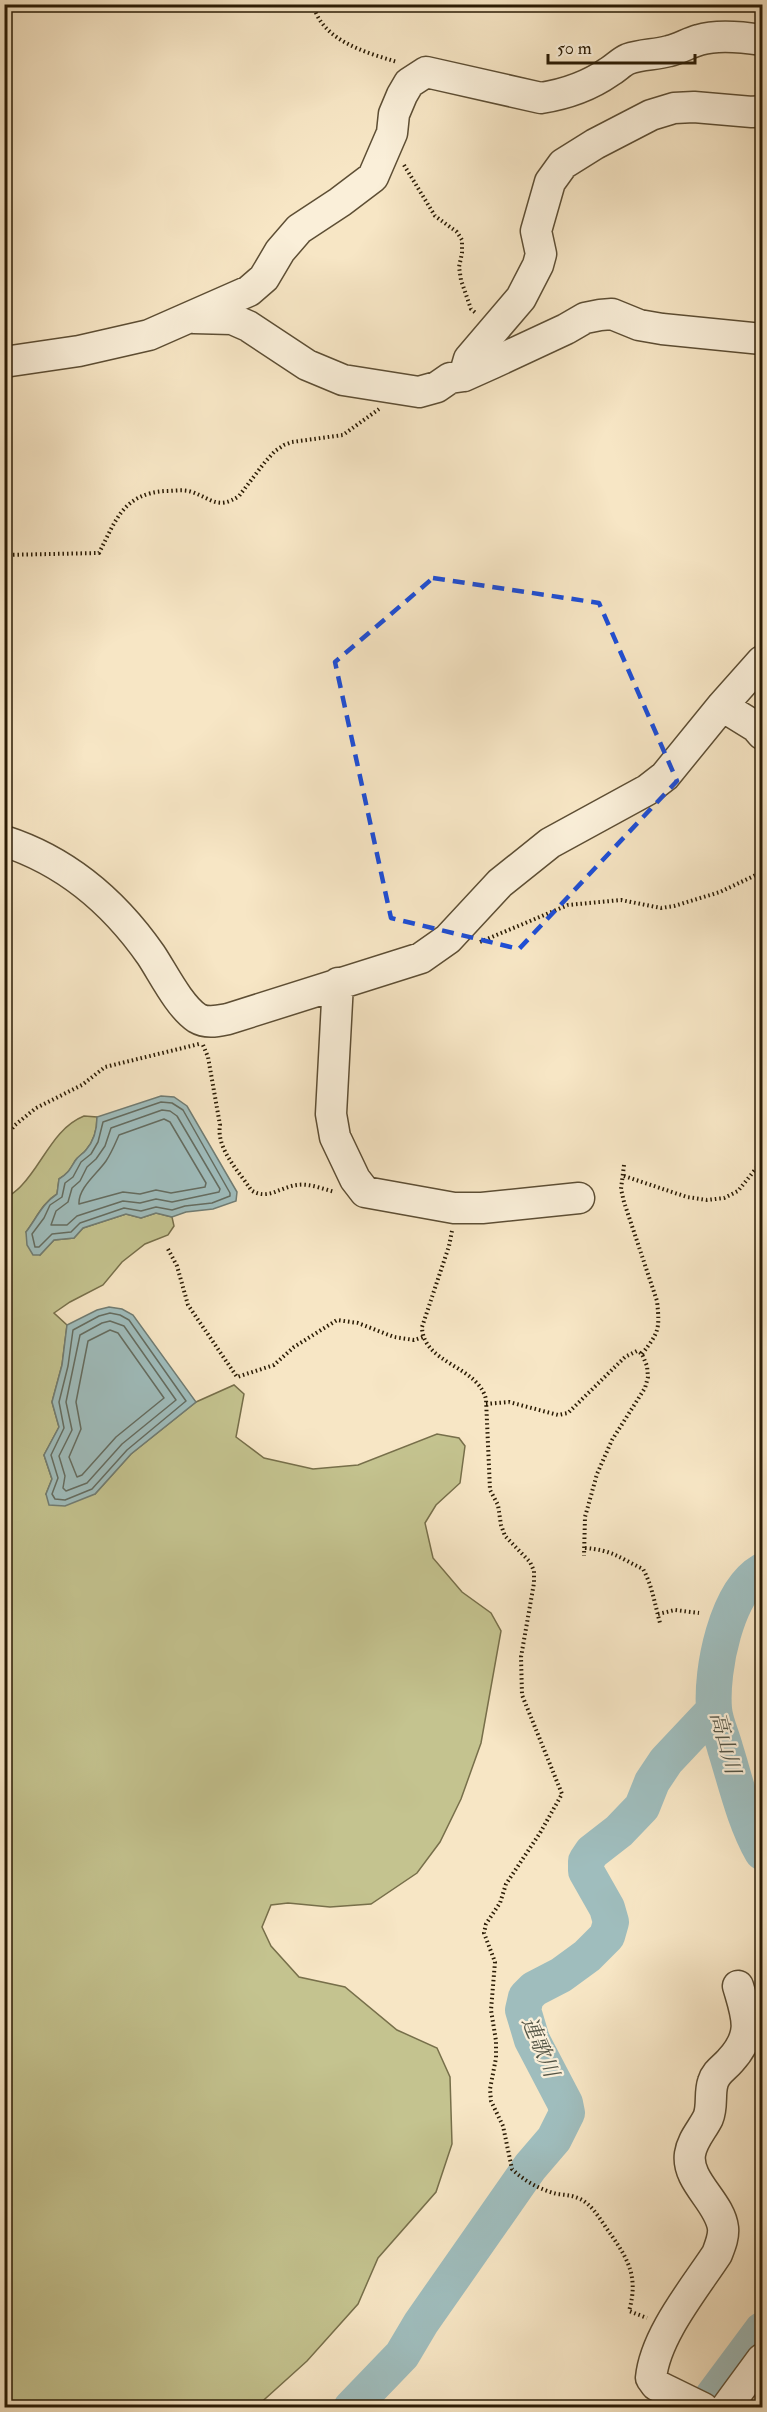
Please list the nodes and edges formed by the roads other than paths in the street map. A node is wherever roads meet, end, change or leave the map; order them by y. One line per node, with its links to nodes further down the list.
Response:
1 (762, 40): 3 (street)
2 (762, 111): 6 (street)
3 (187, 318): 5 (street); 6 (street)
4 (762, 339): 6 (street)
5 (4, 362)
6 (464, 376)
7 (762, 661): 8 (street)
8 (722, 706): 9 (street); 11 (street)
9 (762, 734)
10 (4, 841): 11 (street)
11 (338, 983): 12 (street)
12 (579, 1198)
13 (738, 1986): 15 (street)
14 (762, 2359): 16 (street)
15 (698, 2405)
16 (726, 2408)

